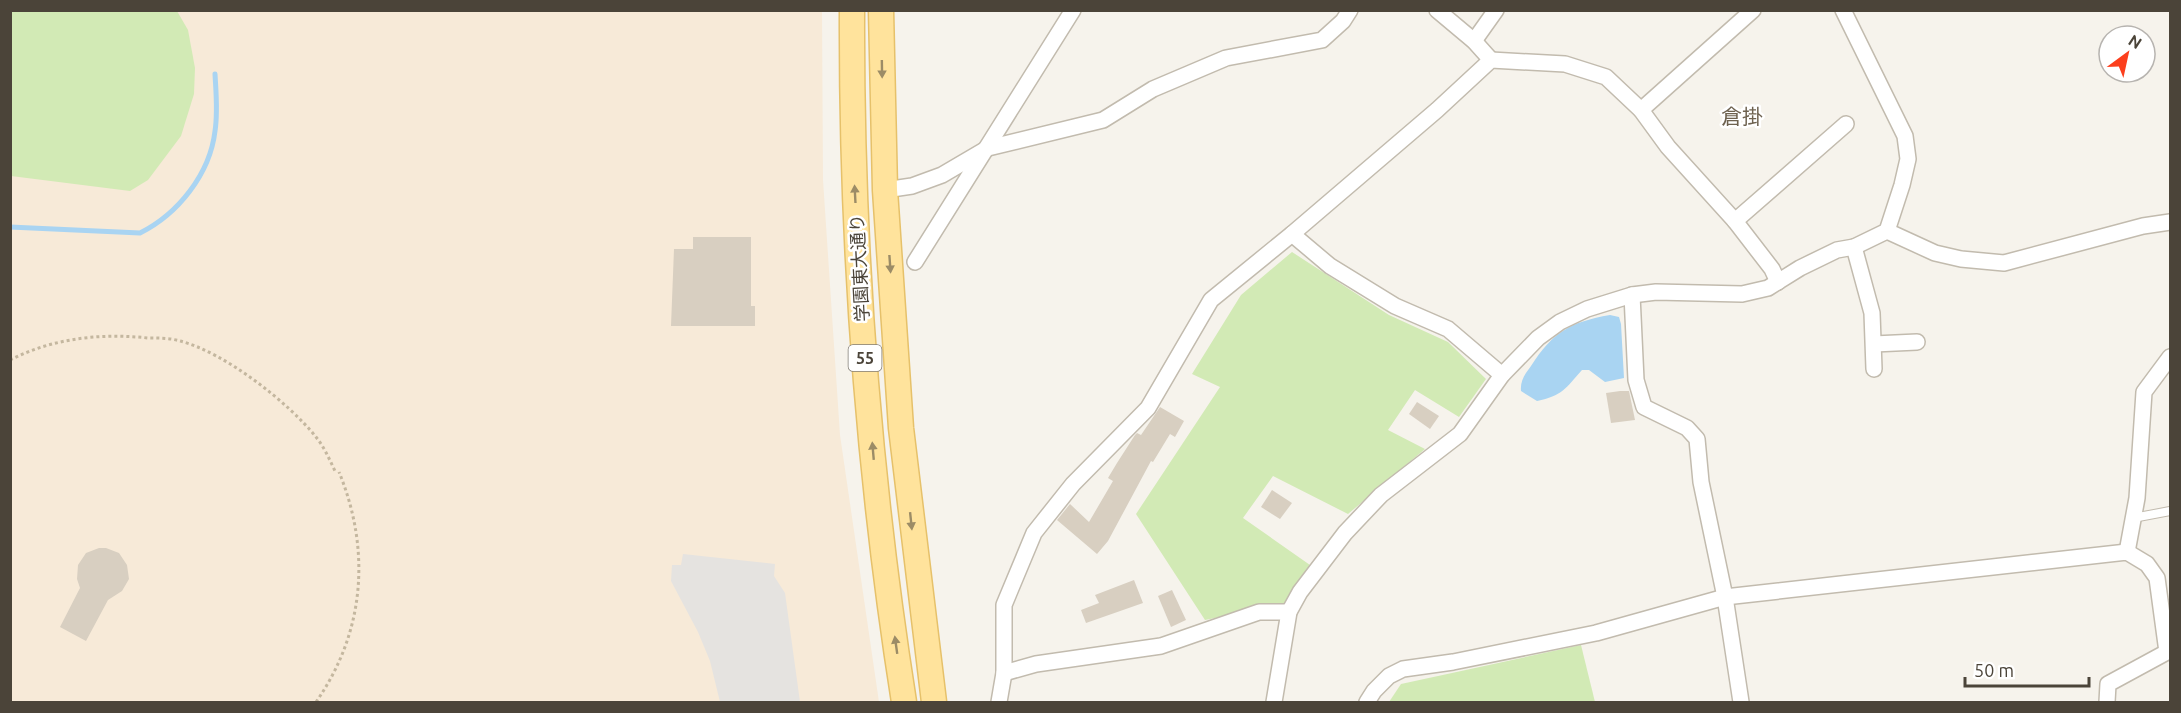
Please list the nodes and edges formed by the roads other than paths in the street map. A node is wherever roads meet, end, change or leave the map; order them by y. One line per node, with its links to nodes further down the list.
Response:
1 (852, 10): 34 (main road, 学園東大通り / 55, one-way to 1)
2 (881, 10): 14 (main road, 学園東大通り / 55, one-way to 14)
3 (1072, 10): 13 (street)
4 (1350, 10): 13 (street)
5 (1437, 10): 9 (street)
6 (1496, 10): 9 (street)
7 (1753, 10): 11 (street)
8 (1843, 10): 17 (street)
9 (1474, 41): 10 (street)
10 (1491, 60): 11 (street); 18 (street)
11 (1641, 110): 15 (street)
12 (1846, 124): 15 (street)
13 (988, 148): 14 (street); 20 (street)
14 (885, 190): 35 (main road, 学園東大通り / 55, one-way to 35)
15 (1735, 221): 21 (street)
16 (2170, 222): 17 (street)
17 (1887, 231): 19 (street)
18 (1292, 234): 27 (street); 33 (street)
19 (1854, 247): 21 (street); 24 (street)
20 (915, 262)
21 (1778, 282): 22 (street)
22 (1632, 295): 27 (street); 31 (street)
23 (1917, 342): 24 (street)
24 (1874, 344): 26 (street)
25 (2170, 357): 29 (street)
26 (1874, 369)
27 (1502, 375): 32 (street)
28 (2170, 511): 29 (lane)
29 (2133, 518): 30 (street)
30 (2127, 552): 31 (street); 40 (street)
31 (1725, 597): 38 (street); 39 (street)
32 (1289, 612): 33 (street); 37 (street)
33 (1004, 674): 36 (street)
34 (904, 702)
35 (934, 702)
36 (999, 702)
37 (1274, 702)
38 (1366, 702)
39 (1741, 702)
40 (2107, 702)

